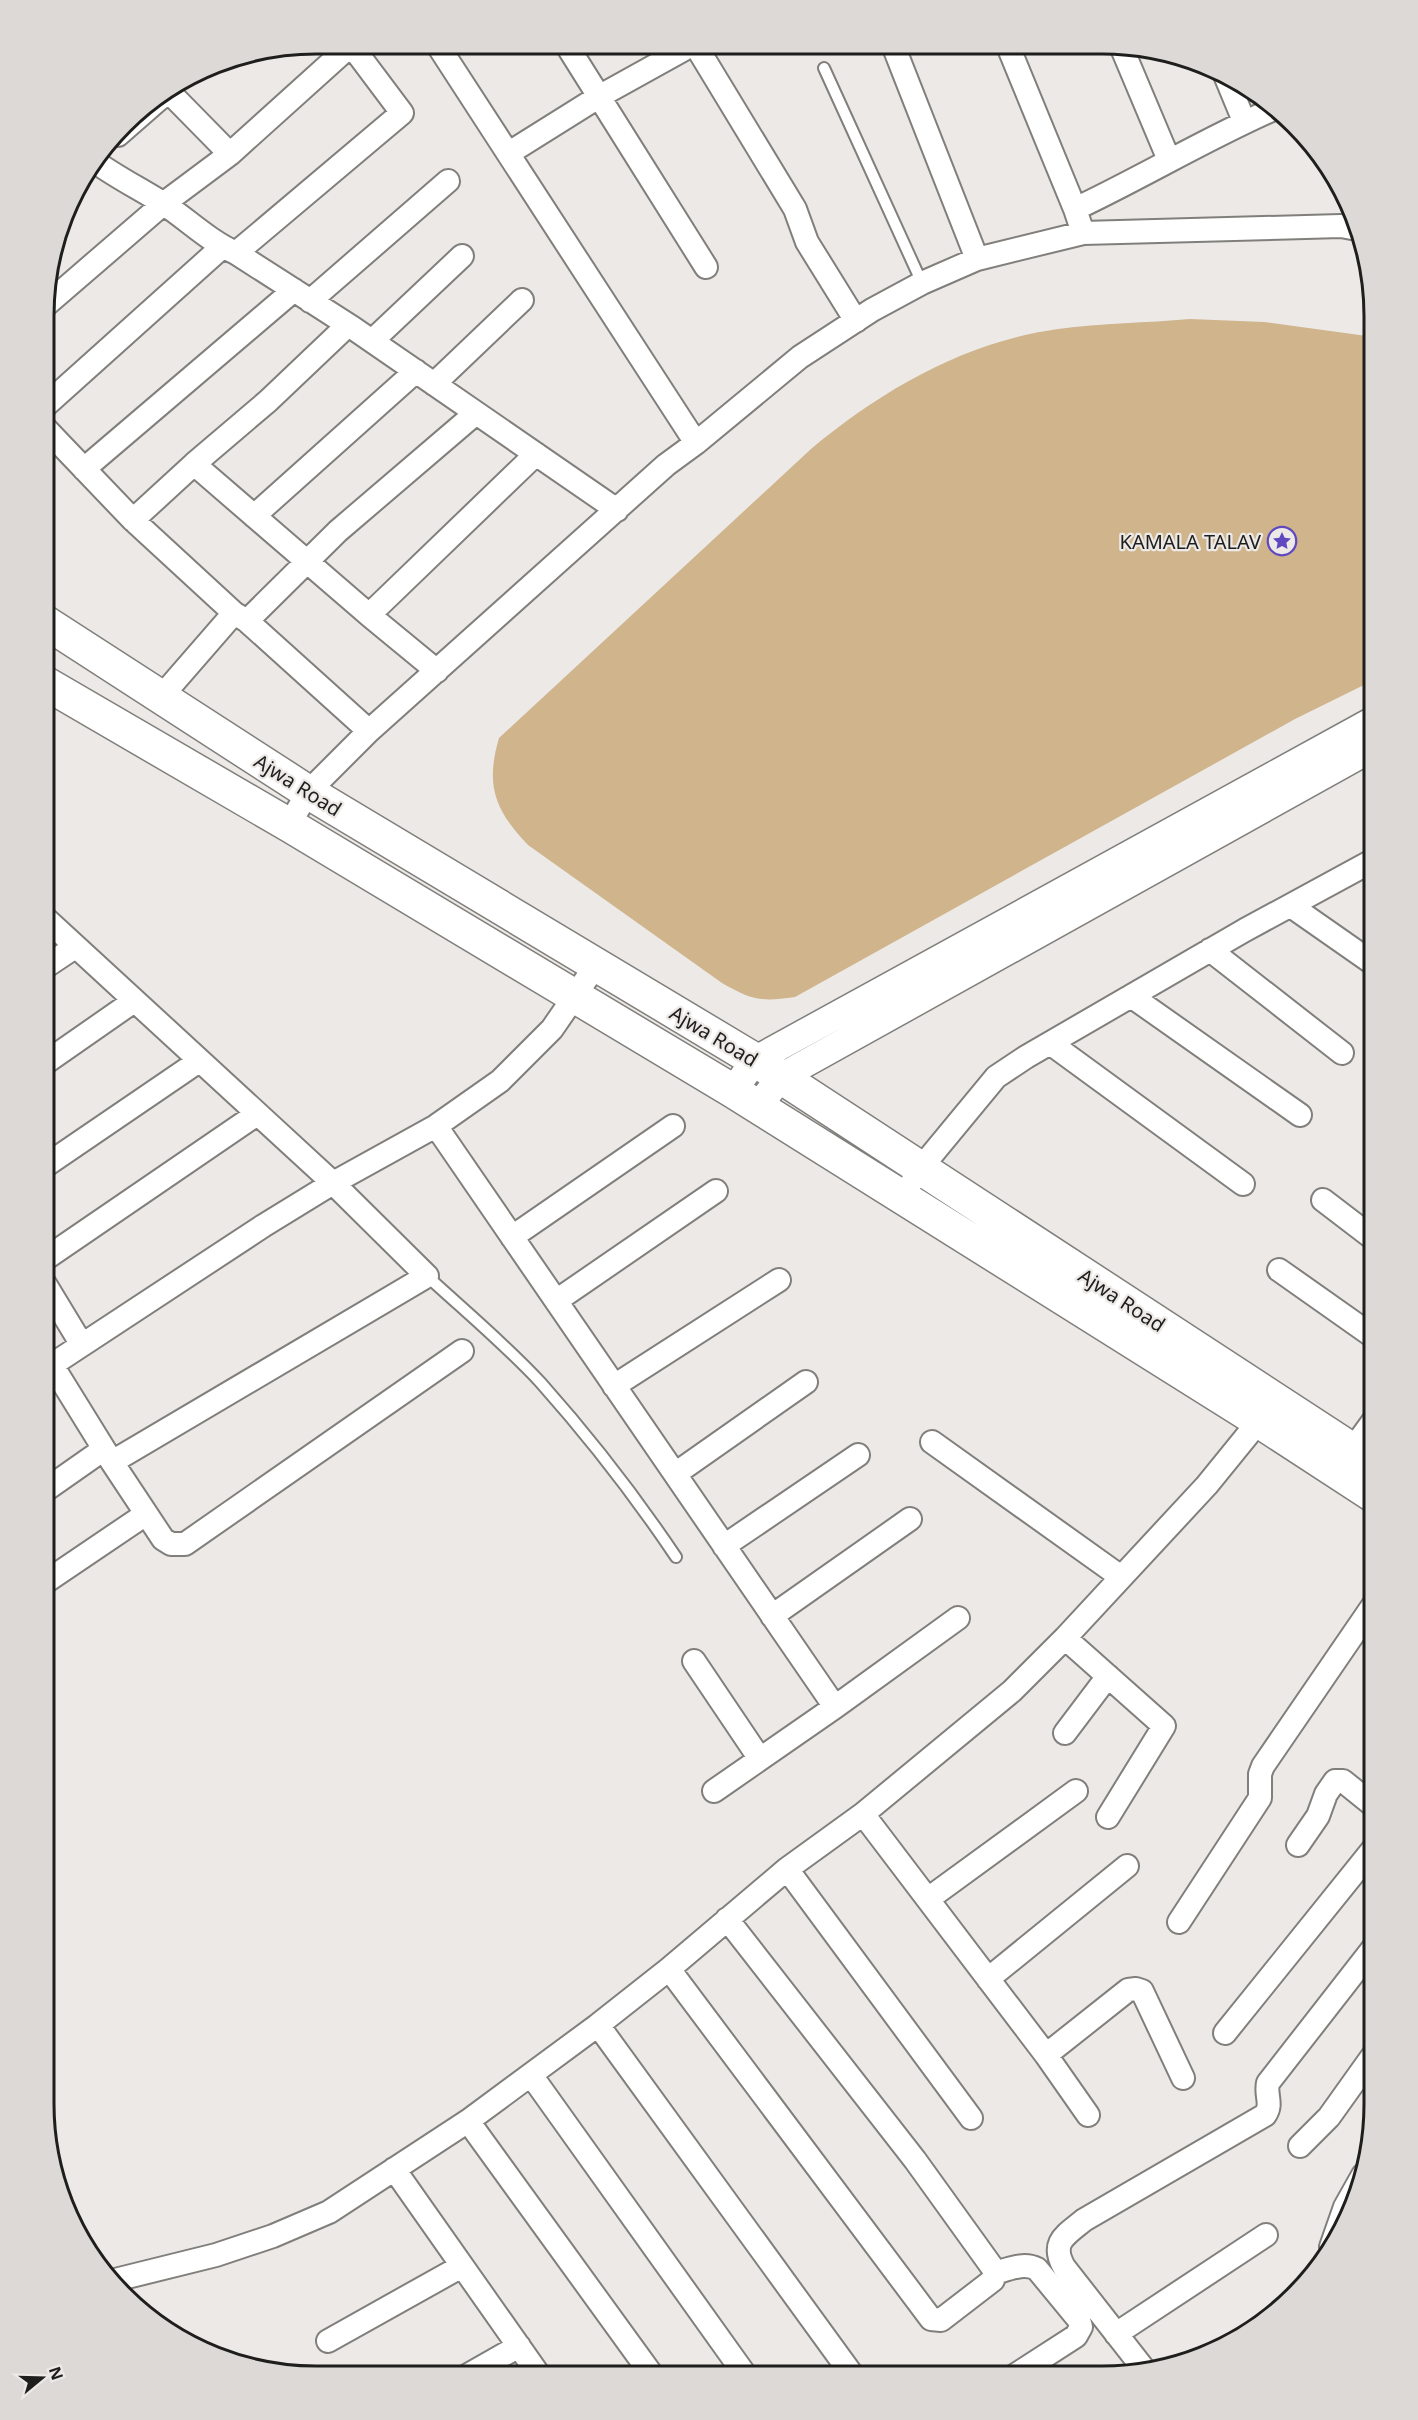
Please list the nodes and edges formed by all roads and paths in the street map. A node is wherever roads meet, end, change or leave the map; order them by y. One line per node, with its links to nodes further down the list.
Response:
1 (341, 54): 17 (street)
2 (359, 54): 25 (street)
3 (444, 54): 16 (street)
4 (573, 54): 13 (street)
5 (675, 54): 13 (street)
6 (694, 54): 33 (street)
7 (896, 54): 27 (street)
8 (1012, 54): 22 (street)
9 (1125, 55): 18 (street)
10 (824, 68): 29 (lane)
11 (1229, 87): 15 (street)
12 (173, 96): 17 (street)
13 (600, 96): 16 (street); 28 (street)
14 (1266, 112): 15 (street)
15 (1244, 121): 18 (street)
16 (509, 153): 40 (street)
17 (230, 154): 21 (street)
18 (1169, 160): 22 (street)
19 (101, 166): 21 (street)
20 (448, 181): 30 (street)
21 (163, 204): 25 (street); 31 (street)
22 (1075, 209): 24 (street)
23 (1348, 227): 24 (street)
24 (1083, 233): 27 (street)
25 (229, 250): 30 (street); 37 (street)
26 (462, 256): 35 (street)
27 (976, 259): 29 (street)
28 (706, 267)
29 (922, 283): 33 (street)
30 (302, 296): 34 (street); 43 (street)
31 (55, 297)
32 (522, 300): 36 (street)
33 (856, 321): 40 (street)
34 (348, 325): 35 (street); 42 (street)
35 (372, 341): 36 (street)
36 (425, 377): 38 (street); 45 (street)
37 (54, 398)
38 (476, 412): 41 (street); 47 (street)
39 (54, 438): 43 (street)
40 (696, 443): 44 (street)
41 (537, 454): 44 (street); 48 (street)
42 (194, 464): 45 (street); 46 (street)
43 (84, 470): 46 (street)
44 (617, 510): 51 (street)
45 (254, 516): 47 (street)
46 (133, 520): 49 (street)
47 (306, 561): 48 (street); 49 (street)
48 (369, 615): 51 (street)
49 (240, 617): 53 (street); 55 (street)
50 (54, 628): 53 (main road, Ajwa Road)
51 (437, 671): 55 (street)
52 (54, 688): 58 (main road, Ajwa Road)
53 (161, 697): 57 (main road, Ajwa Road)
54 (1364, 726): 74 (street)
55 (369, 731): 57 (street)
56 (1364, 752): 74 (street)
57 (308, 792): 58 (street); 66 (main road, Ajwa Road)
58 (289, 825): 68 (main road, Ajwa Road)
59 (1364, 866): 60 (street)
60 (1291, 906): 63 (street); 64 (street)
61 (54, 927): 62 (street)
62 (75, 947): 65 (street); 69 (street)
63 (1210, 950): 67 (street); 71 (street)
64 (1364, 957)
65 (54, 961)
66 (596, 965): 68 (street); 74 (main road, Ajwa Road)
67 (1131, 996): 70 (street); 77 (street)
68 (576, 997): 75 (main road, Ajwa Road); 78 (street)
69 (134, 1001): 72 (street); 73 (street)
70 (1050, 1043): 81 (street); 83 (street)
71 (1342, 1053)
72 (54, 1057)
73 (199, 1061): 76 (street); 80 (street)
74 (768, 1069): 75 (street); 81 (main road, Ajwa Road)
75 (745, 1098): 85 (main road, Ajwa Road)
76 (257, 1114): 82 (street); 89 (street)
77 (1300, 1115)
78 (436, 1126): 82 (street); 88 (street)
79 (673, 1126): 88 (street)
80 (54, 1160)
81 (920, 1169): 85 (street); 107 (main road, Ajwa Road)
82 (333, 1183): 91 (street); 96 (street)
83 (1243, 1184)
84 (716, 1191): 94 (street)
85 (903, 1197): 102 (main road, Ajwa Road)
86 (1323, 1200): 87 (street)
87 (1364, 1231)
88 (512, 1237): 94 (street)
89 (54, 1253)
90 (1279, 1270): 95 (street)
91 (427, 1276): 105 (street); 114 (lane)
92 (779, 1280): 101 (street)
93 (54, 1299): 96 (street)
94 (556, 1301): 101 (street)
95 (1364, 1329)
96 (82, 1345): 98 (street)
97 (462, 1351): 111 (street)
98 (54, 1364)
99 (54, 1377): 105 (street)
100 (806, 1382): 108 (street)
101 (614, 1386): 108 (street)
102 (1259, 1421): 107 (main road, Ajwa Road); 116 (street)
103 (1364, 1440): 107 (street)
104 (932, 1442): 116 (street)
105 (108, 1455): 110 (street); 111 (street)
106 (858, 1455): 113 (street)
107 (1354, 1462): 109 (main road, Ajwa Road)
108 (675, 1474): 113 (street)
109 (1364, 1479)
110 (54, 1485)
111 (146, 1514): 115 (street)
112 (909, 1519): 117 (street)
113 (724, 1546): 117 (street)
114 (676, 1557)
115 (54, 1575)
116 (1121, 1577): 120 (street)
117 (772, 1616): 123 (street)
118 (958, 1618): 123 (street)
119 (1364, 1619): 137 (street)
120 (1065, 1638): 122 (street); 129 (street)
121 (694, 1661): 125 (street)
122 (1108, 1676): 124 (street); 130 (street)
123 (835, 1707): 125 (street)
124 (1065, 1733)
125 (760, 1759): 126 (street)
126 (714, 1791)
127 (1076, 1791): 135 (street)
128 (1364, 1798): 131 (street)
129 (862, 1814): 134 (street); 135 (street)
130 (1108, 1817)
131 (1298, 1845)
132 (1364, 1860): 142 (street)
133 (1126, 1866): 140 (street)
134 (787, 1869): 136 (street); 148 (street)
135 (927, 1899): 140 (street)
136 (727, 1920): 139 (street); 154 (street)
137 (1179, 1922)
138 (1364, 1960): 156 (street)
139 (669, 1970): 141 (street); 154 (street)
140 (988, 1979): 143 (street)
141 (597, 2025): 145 (street); 164 (street)
142 (1225, 2033)
143 (1046, 2055): 146 (street); 147 (street)
144 (1364, 2068): 150 (street)
145 (531, 2074): 149 (street); 163 (street)
146 (1184, 2078)
147 (1088, 2115)
148 (971, 2118)
149 (468, 2121): 151 (street); 162 (street)
150 (1300, 2146)
151 (394, 2169): 153 (street); 155 (street)
152 (1266, 2235): 156 (street)
153 (462, 2266): 157 (street); 158 (street)
154 (995, 2273): 165 (street)
155 (121, 2279)
156 (1116, 2334): 159 (street)
157 (328, 2341)
158 (519, 2346): 160 (street); 161 (street)
159 (1139, 2363)
160 (484, 2366)
161 (533, 2366)
162 (645, 2366)
163 (739, 2366)
164 (846, 2366)
165 (1030, 2366)

